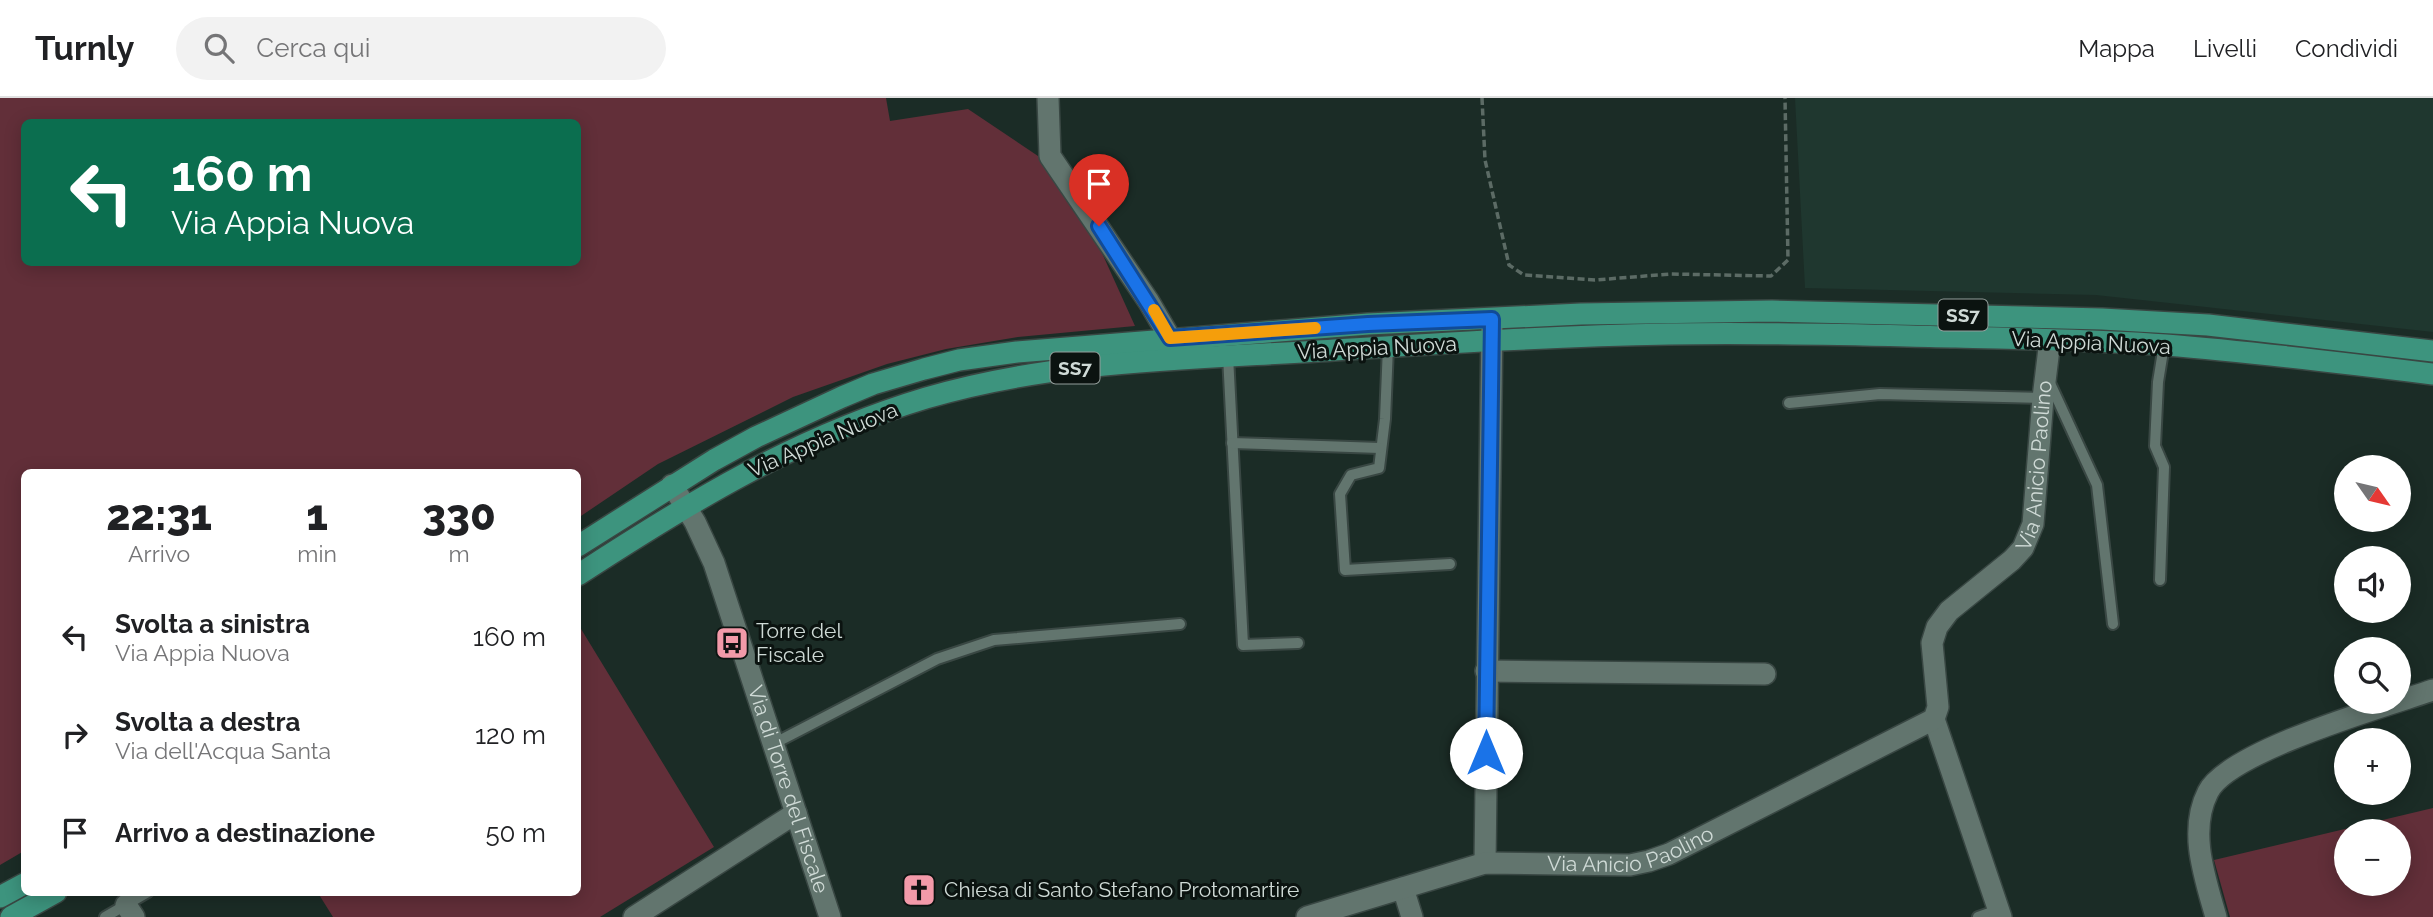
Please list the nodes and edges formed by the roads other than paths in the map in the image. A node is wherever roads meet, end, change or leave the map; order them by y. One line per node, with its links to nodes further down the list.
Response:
1 (1048, 98): 3 (street)
2 (1492, 319): 3 (main road, Via Appia Nuova / SS7); 5 (street); 8 (main road, Via Appia Nuova / SS7)
3 (1170, 338): 16 (main road, Via Appia Nuova / SS7)
4 (2050, 340): 5 (main road, Via Appia Nuova / SS7); 6 (main road, Via Appia Nuova / SS7); 11 (street, Via Anicio Paolino)
5 (1492, 342): 7 (main road, Via Appia Nuova / SS7); 25 (street)
6 (2164, 345): 10 (main road, Via Appia Nuova / SS7); 21 (lane)
7 (1388, 347): 9 (main road, Via Appia Nuova / SS7); 15 (lane)
8 (2433, 351)
9 (1228, 356): 14 (lane); 17 (main road, Via Appia Nuova / SS7)
10 (2433, 373)
11 (2046, 375): 12 (street, Via Anicio Paolino); 23 (lane)
12 (2043, 398): 13 (lane); 28 (street, Via Anicio Paolino)
13 (1789, 403)
14 (1232, 443): 15 (lane); 24 (lane)
15 (1380, 448): 19 (lane)
16 (672, 485): 17 (street, Via di Torre del Fiscale); 18 (main road, Via Appia Nuova / SS7)
17 (685, 506): 20 (main road, Via Appia Nuova / SS7); 29 (street, Via di Torre del Fiscale)
18 (581, 544)
19 (1450, 564)
20 (581, 573)
21 (2160, 580)
22 (1180, 624): 29 (lane)
23 (2113, 624)
24 (1298, 643)
25 (1486, 671): 26 (street); 31 (street)
26 (1765, 674)
27 (2433, 690): 46 (street)
28 (1934, 719): 31 (street, Via Anicio Paolino); 38 (street, Via Anicio Paolino)
29 (775, 743): 30 (street, Via di Torre del Fiscale)
30 (796, 813): 41 (street); 42 (street, Via di Torre del Fiscale)
31 (1485, 863): 33 (street, Via Anicio Paolino)
32 (21, 886): 36 (main road)
33 (1403, 888): 43 (street, Via Anicio Paolino); 44 (street)
34 (49, 896): 39 (main road)
35 (144, 896): 37 (lane)
36 (0, 897)
37 (130, 911): 40 (lane)
38 (1999, 914): 45 (lane)
39 (10, 917)
40 (105, 917)
41 (634, 917)
42 (830, 917)
43 (1307, 917)
44 (1412, 917)
45 (1978, 917)
46 (2216, 917)

